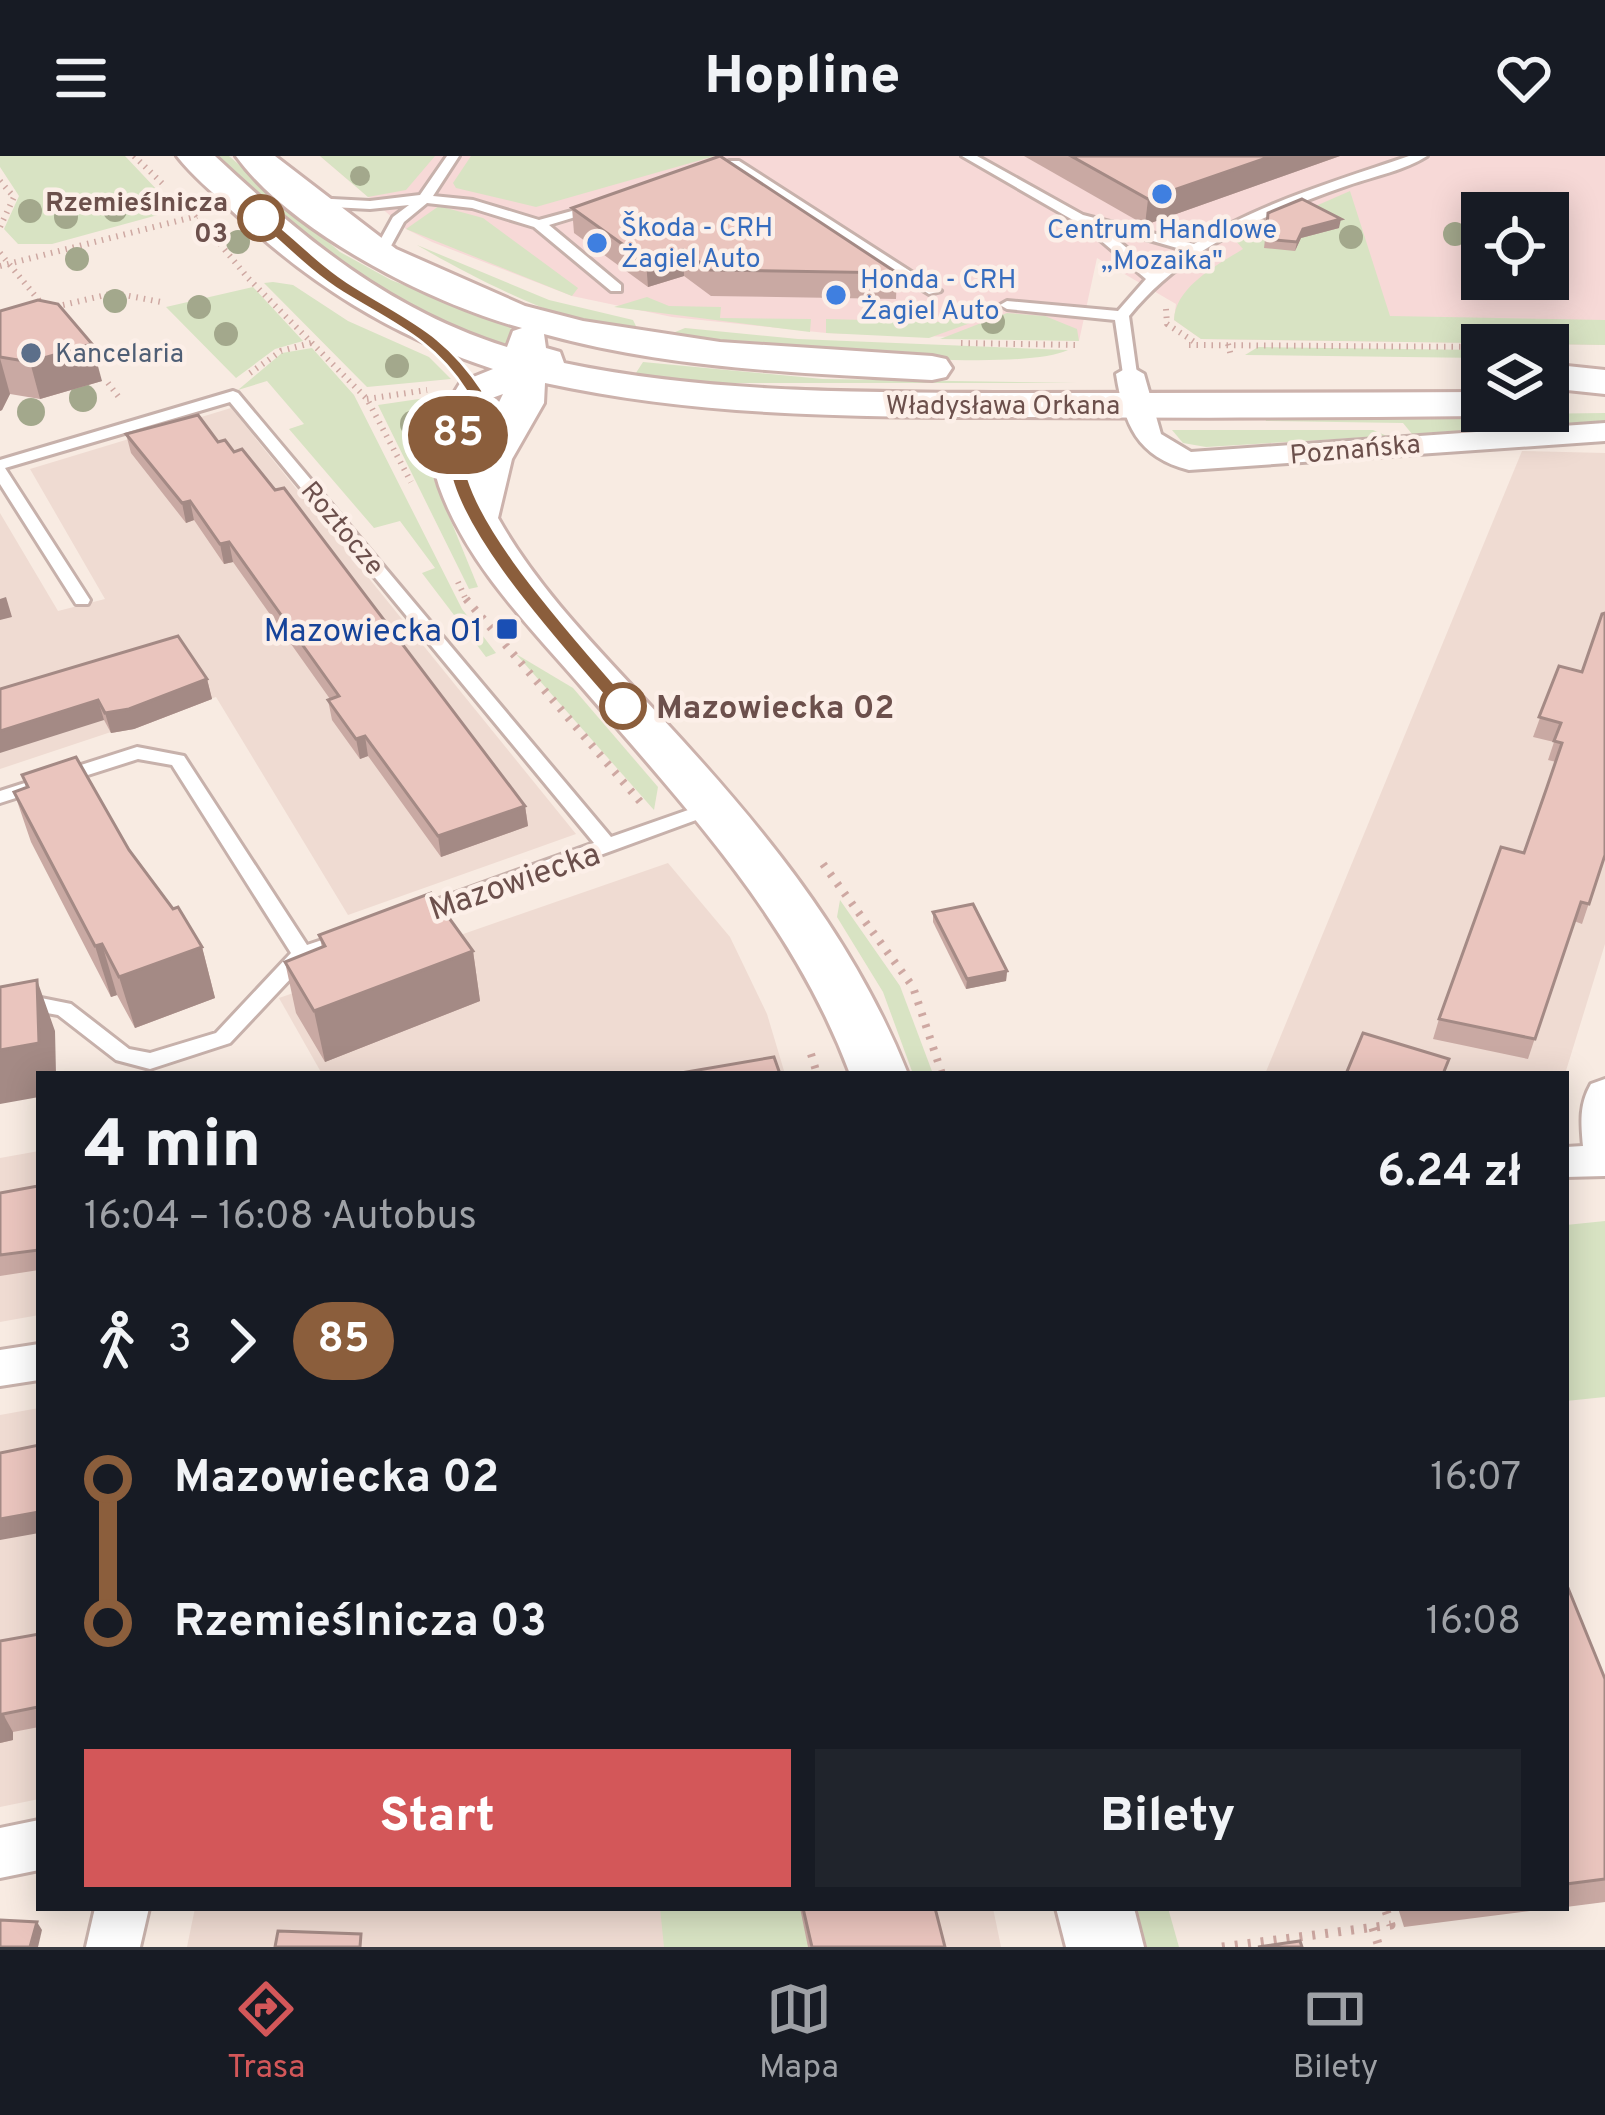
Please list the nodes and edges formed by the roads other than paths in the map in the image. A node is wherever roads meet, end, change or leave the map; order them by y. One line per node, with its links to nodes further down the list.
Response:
1 (195, 156): 20 (street)
2 (254, 156): 9 (street)
3 (453, 156): 8 (lane)
4 (968, 156): 10 (lane)
5 (1421, 156): 12 (lane)
6 (690, 177): 16 (lane)
7 (626, 197): 11 (lane)
8 (424, 199): 9 (lane); 11 (lane); 13 (lane)
9 (307, 201): 13 (street)
10 (1063, 212): 12 (lane); 14 (lane)
11 (539, 224): 15 (lane)
12 (1197, 249): 14 (lane)
13 (379, 255): 19 (street)
14 (1154, 278): 18 (lane)
15 (616, 288)
16 (934, 291)
17 (1006, 305): 18 (lane)
18 (1123, 316): 26 (lane)
19 (526, 317): 21 (street, Władysława Orkana); 25 (street)
20 (421, 329): 25 (street); 27 (street)
21 (644, 344): 25 (street); 26 (street, Władysława Orkana)
22 (1461, 377): 26 (street, Władysława Orkana)
23 (1569, 378): 24 (street)
24 (1605, 382)
25 (526, 384): 26 (street, Władysława Orkana); 27 (street); 33 (street)
26 (1133, 390): 30 (street, Władysława Orkana); 31 (street, Poznańska)
27 (475, 391): 33 (street)
28 (1605, 398): 29 (street)
29 (1569, 401)
30 (1461, 403)
31 (1605, 432)
32 (0, 469): 34 (lane); 37 (lane, Roztocze)
33 (477, 516): 36 (street)
34 (82, 599)
35 (0, 796): 40 (lane)
36 (711, 808): 37 (lane, Mazowiecka); 42 (street)
37 (608, 847): 38 (lane, Mazowiecka)
38 (389, 923)
39 (368, 931): 40 (lane)
40 (302, 954): 41 (lane)
41 (0, 1010)
42 (878, 1071)
43 (1605, 1094): 44 (street)
44 (1605, 1161): 45 (street)
45 (1569, 1162)
46 (36, 1363): 47 (street)
47 (0, 1369)
48 (36, 1846): 49 (street)
49 (0, 1853)
50 (121, 1911): 52 (street)
51 (1096, 1911): 53 (street)
52 (113, 1947)
53 (1105, 1947)

